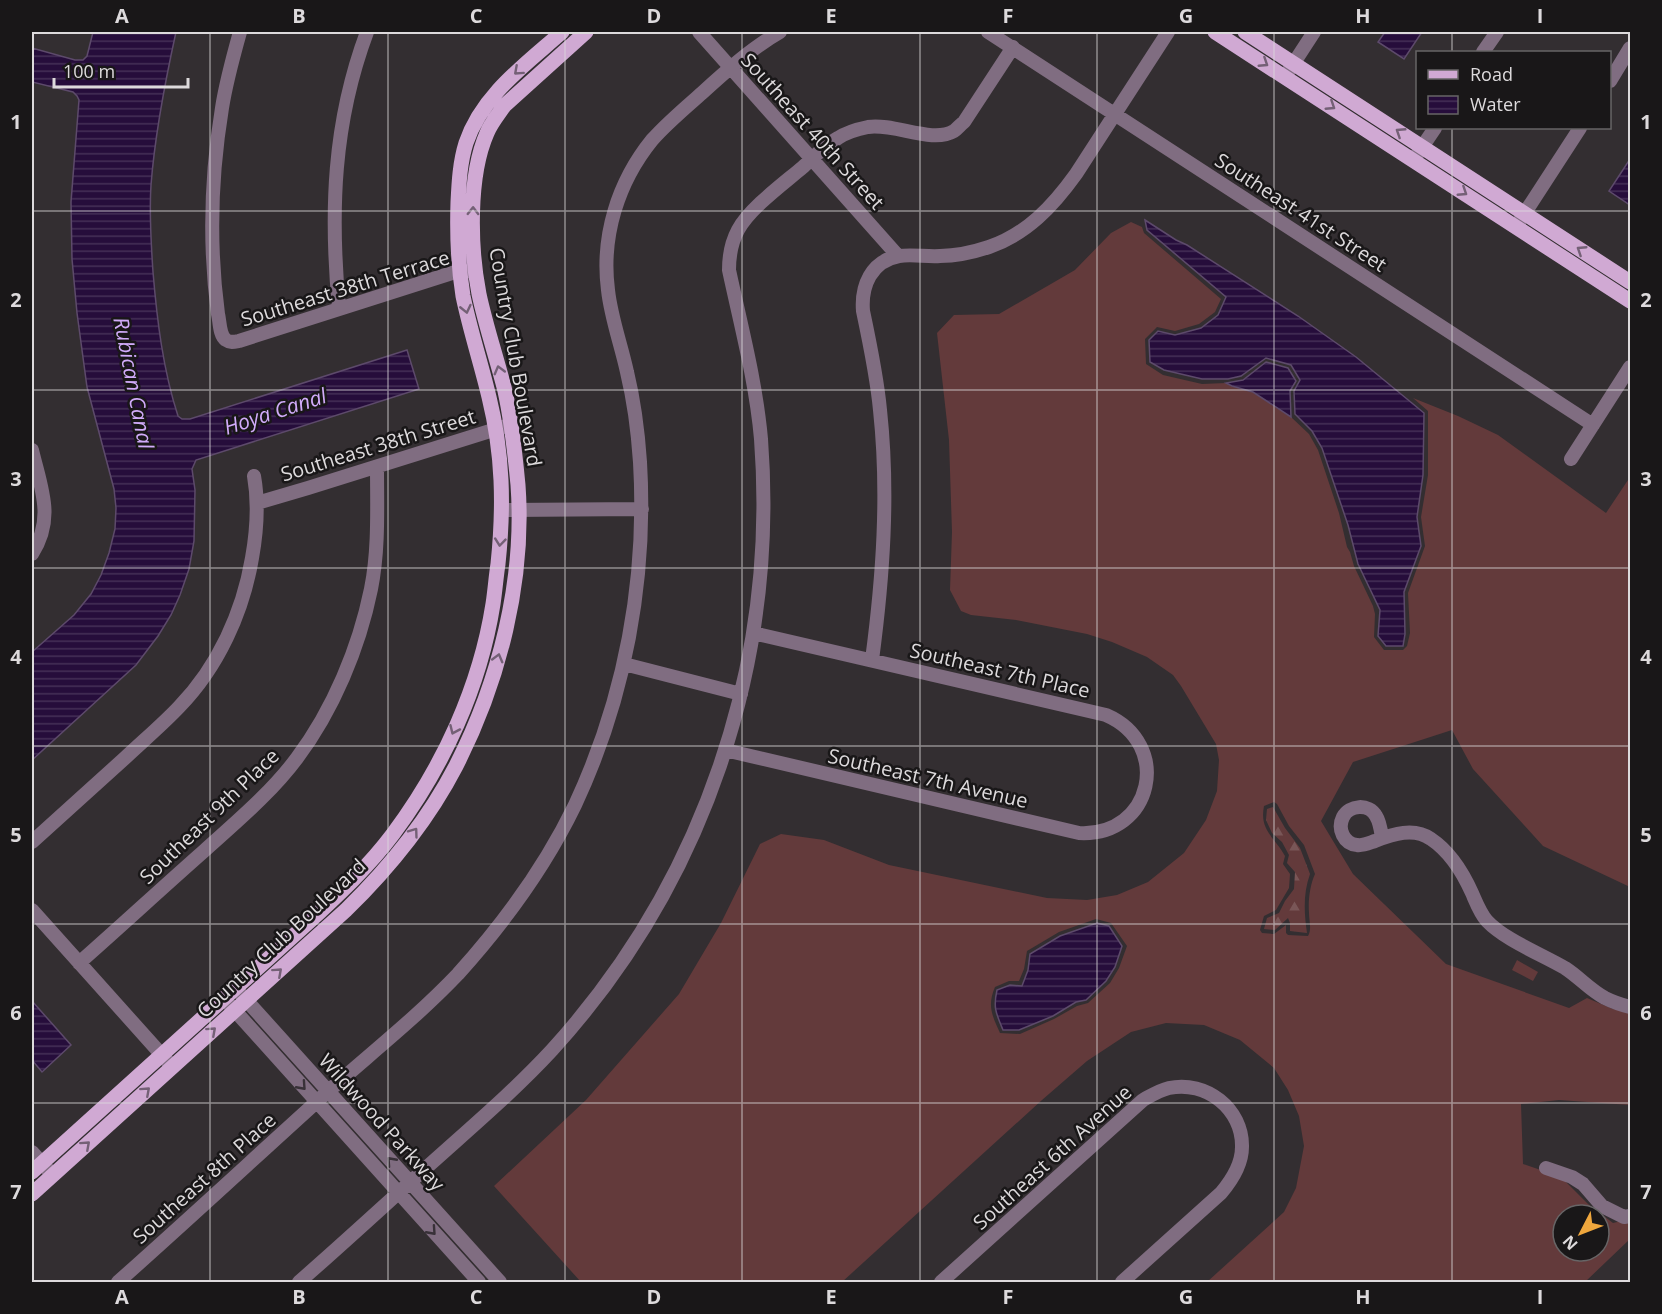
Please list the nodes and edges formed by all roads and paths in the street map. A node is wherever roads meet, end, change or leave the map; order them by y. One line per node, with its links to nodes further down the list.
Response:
1 (240, 32): 32 (street, Southeast 38th Terrace)
2 (368, 32): 32 (street)
3 (562, 32): 29 (main road, Country Club Boulevard, one-way to 29)
4 (699, 32): 17 (street, Southeast 40th Street)
5 (780, 32): 17 (street)
6 (988, 32): 13 (street, Southeast 41st Street)
7 (1168, 32): 20 (street)
8 (1215, 32): 18 (main road, one-way to 18)
9 (1245, 32): 16 (main road)
10 (1314, 32): 16 (street)
11 (1497, 32): 15 (street)
12 (582, 33): 29 (main road, Country Club Boulevard, one-way to 12)
13 (1013, 47): 20 (street, Southeast 41st Street); 24 (street)
14 (1630, 48): 19 (street)
15 (1484, 51)
16 (1294, 63): 18 (street); 23 (main road, one-way to 16)
17 (731, 68): 24 (street, Southeast 40th Street); 41 (street)
18 (1285, 77): 25 (main road, one-way to 25)
19 (1611, 79)
20 (1115, 113): 28 (street); 34 (street, Southeast 41st Street)
21 (1433, 129): 23 (street)
22 (1579, 129): 26 (street)
23 (1422, 146): 25 (street); 26 (main road)
24 (812, 159): 28 (street, Southeast 40th Street); 45 (street)
25 (1413, 160): 27 (main road, one-way to 27)
26 (1525, 213): 27 (street); 30 (main road, one-way to 26)
27 (1516, 227): 31 (main road)
28 (898, 256): 46 (street)
29 (468, 271): 32 (street, Southeast 38th Terrace); 35 (main road, Country Club Boulevard)
30 (1630, 282)
31 (1630, 301)
32 (339, 308)
33 (1630, 367): 34 (street)
34 (1593, 425): 37 (street)
35 (503, 426): 38 (street, Southeast 38th Street); 42 (main road, Country Club Boulevard); 43 (main road, Country Club Boulevard)
36 (32, 450): 44 (street)
37 (1570, 459)
38 (377, 467): 40 (street, Southeast 38th Street); 54 (street, Southeast 9th Place)
39 (254, 476): 40 (street)
40 (257, 503): 52 (street)
41 (642, 509): 43 (street); 47 (street)
42 (502, 510): 43 (street); 55 (main road, Country Club Boulevard, one-way to 55)
43 (519, 510): 57 (main road, Country Club Boulevard, one-way to 43)
44 (32, 554)
45 (753, 633): 46 (street, Southeast 7th Place); 48 (street)
46 (872, 660): 50 (street, Southeast 7th Place)
47 (624, 664): 48 (street); 61 (street)
48 (741, 694): 49 (street)
49 (725, 750): 50 (street, Southeast 7th Avenue); 66 (street)
50 (1121, 823)
51 (1382, 838): 58 (street)
52 (32, 842)
53 (32, 910): 54 (street)
54 (79, 963): 59 (street)
55 (236, 988): 56 (main road, Country Club Boulevard); 57 (street, Wildwood Parkway)
56 (224, 999): 57 (street, Wildwood Parkway); 59 (main road, Country Club Boulevard)
57 (240, 1006): 60 (main road, Country Club Boulevard, one-way to 57); 61 (street, Wildwood Parkway); 62 (street, Wildwood Parkway, one-way to 62)
58 (1630, 1007)
59 (161, 1055): 60 (street); 63 (main road, Country Club Boulevard)
60 (172, 1067): 65 (main road, Country Club Boulevard, one-way to 60)
61 (328, 1092): 62 (street, Southeast 8th Place); 66 (street, Wildwood Parkway, one-way to 61)
62 (317, 1103): 67 (street, Wildwood Parkway); 71 (street, Southeast 8th Place)
63 (35, 1162): 65 (street)
64 (1546, 1168): 69 (street)
65 (52, 1175): 68 (main road, Country Club Boulevard)
66 (410, 1182): 67 (street); 73 (street, Wildwood Parkway)
67 (398, 1193): 70 (street); 72 (street, Wildwood Parkway, one-way to 72)
68 (32, 1194)
69 (1630, 1216)
70 (306, 1280)
71 (118, 1282)
72 (479, 1282)
73 (500, 1282)
74 (941, 1282): 75 (street, Southeast 6th Avenue)
75 (1122, 1282)

